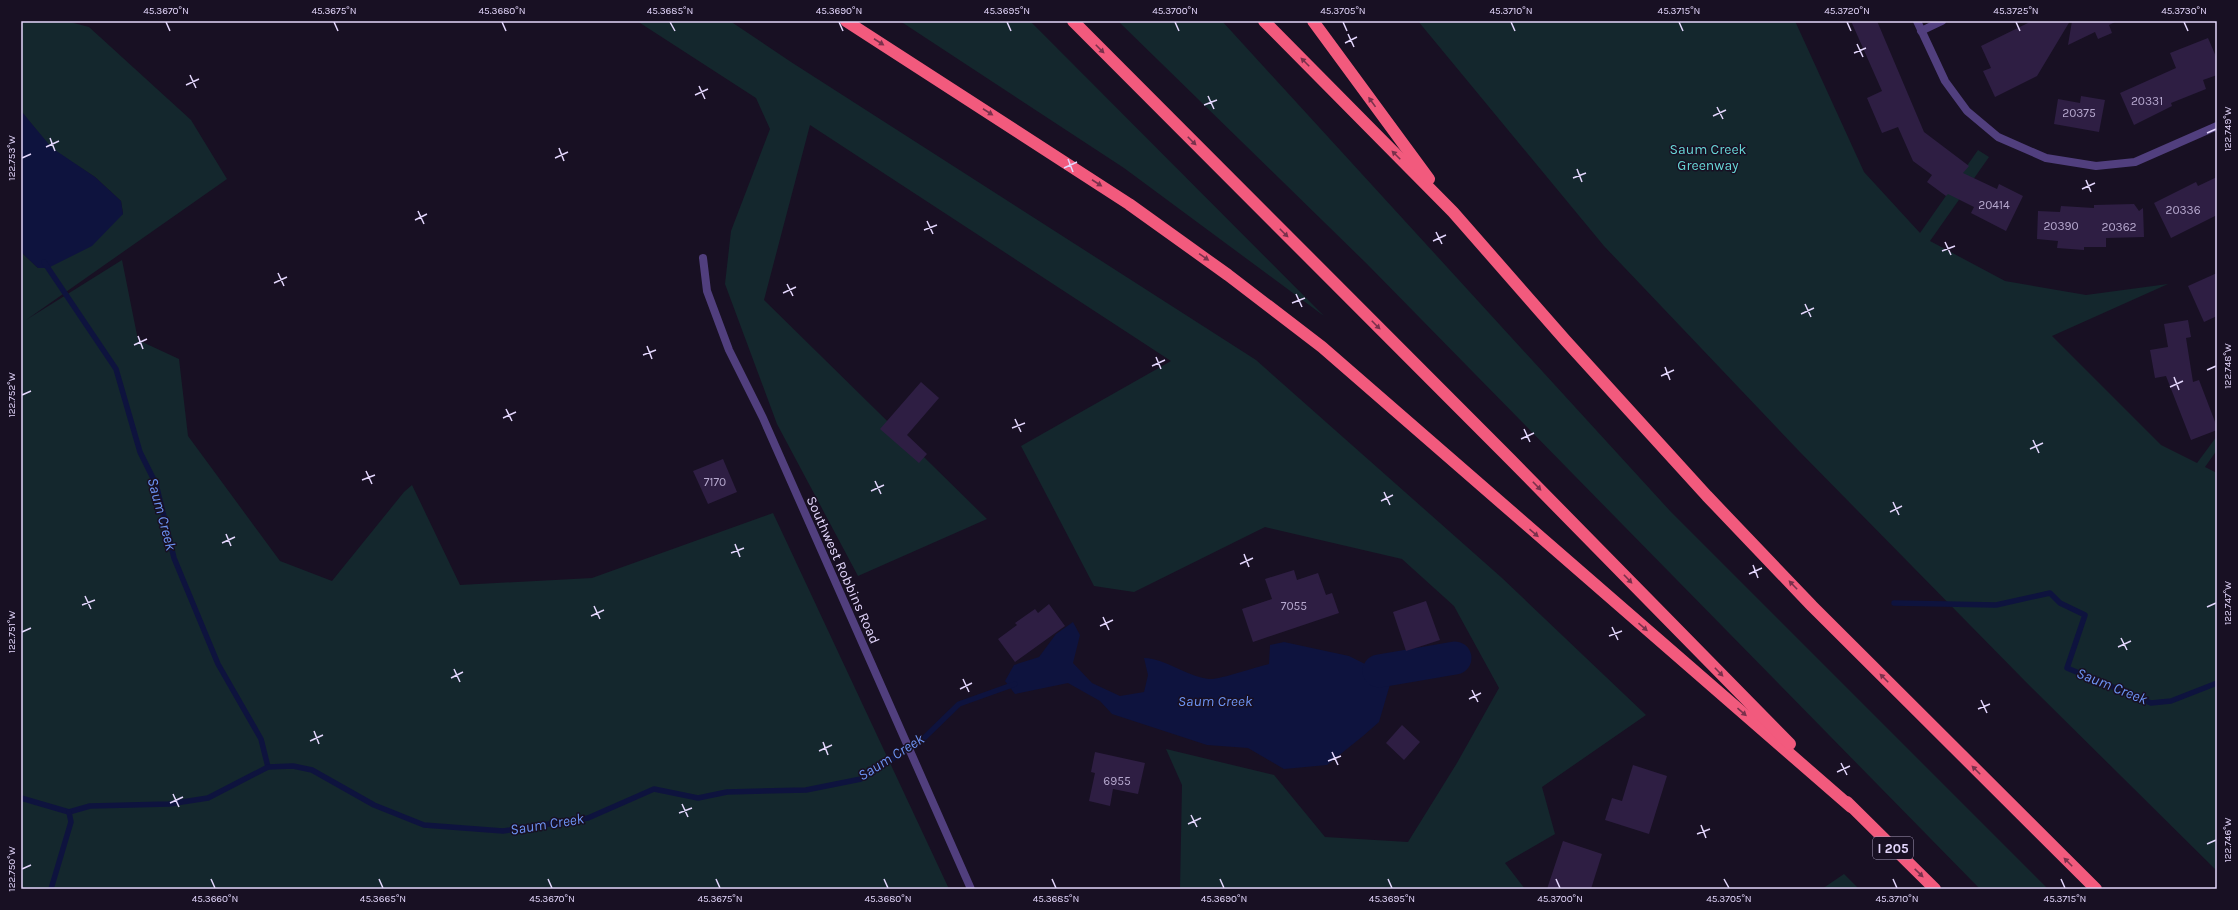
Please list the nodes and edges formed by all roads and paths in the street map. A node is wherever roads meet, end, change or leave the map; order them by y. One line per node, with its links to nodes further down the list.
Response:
1 (846, 21): 11 (highway, one-way to 11)
2 (1073, 21): 11 (highway, one-way to 11)
3 (1264, 21): 9 (highway, one-way to 3)
4 (1313, 21): 9 (highway, one-way to 4)
5 (1917, 21): 7 (street)
6 (1942, 21): 7 (street)
7 (1921, 31): 8 (street)
8 (2217, 126)
9 (1453, 212): 14 (highway, one-way to 9)
10 (703, 258): 12 (street, Southwest Robbins Road)
11 (1851, 807): 13 (highway, I 205, one-way to 13)
12 (970, 889)
13 (1935, 889)
14 (2096, 889)

